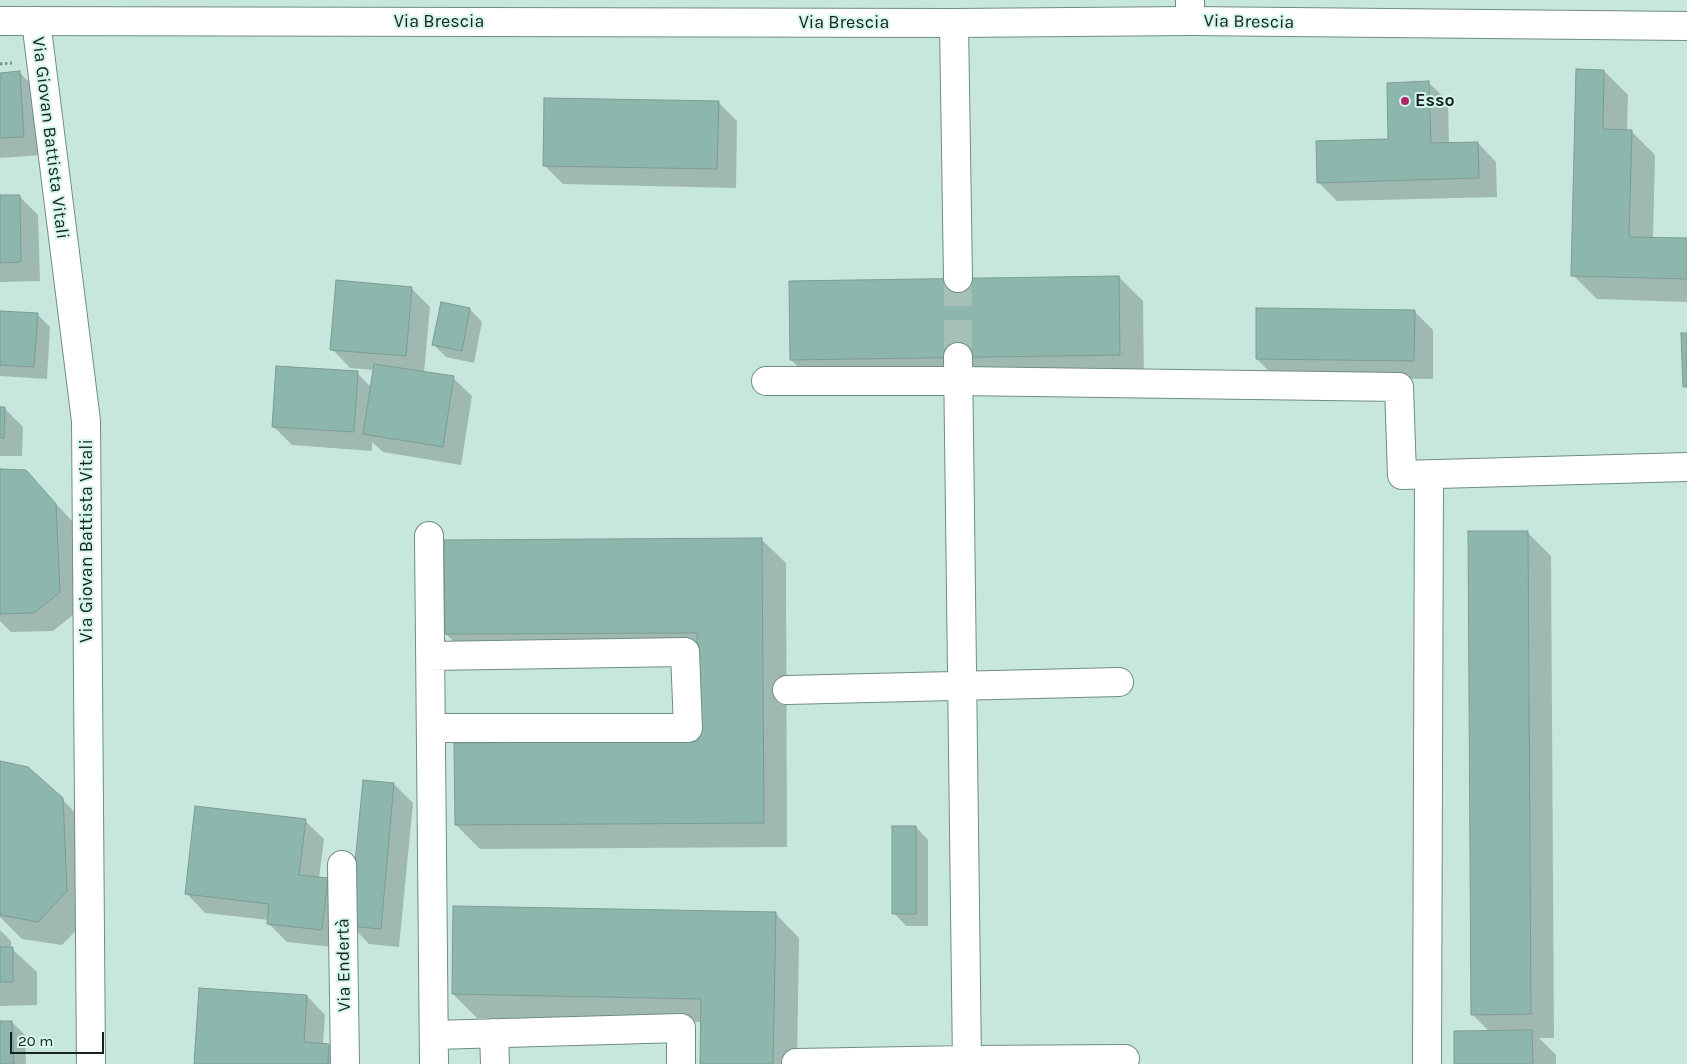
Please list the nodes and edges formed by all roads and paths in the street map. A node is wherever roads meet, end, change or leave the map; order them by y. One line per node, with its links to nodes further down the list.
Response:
1 (1190, 11): 4 (main road, Via Brescia); 5 (main road, Via Brescia)
2 (0, 21): 3 (main road, Via Brescia)
3 (36, 21): 4 (main road, Via Brescia); 23 (main road, Via Giovan Battista Vitali)
4 (954, 23): 6 (main road)
5 (1687, 26)
6 (958, 278)
7 (959, 369): 8 (main road); 10 (main road); 14 (main road)
8 (766, 381)
9 (1687, 467): 10 (main road)
10 (1429, 475): 28 (main road)
11 (428, 536): 12 (main road)
12 (430, 656): 16 (main road); 16 (main road)
13 (1119, 682): 14 (main road)
14 (962, 686): 15 (main road); 21 (main road)
15 (786, 690)
16 (431, 728): 19 (main road)
17 (342, 866): 24 (main road, Via Endertà)
18 (494, 1033): 19 (main road); 26 (main road); 27 (main road)
19 (434, 1034): 25 (main road)
20 (1125, 1059): 21 (main road)
21 (967, 1062): 22 (main road)
22 (796, 1063)
23 (91, 1064)
24 (345, 1064)
25 (434, 1064)
26 (496, 1064)
27 (681, 1064)
28 (1427, 1064)

